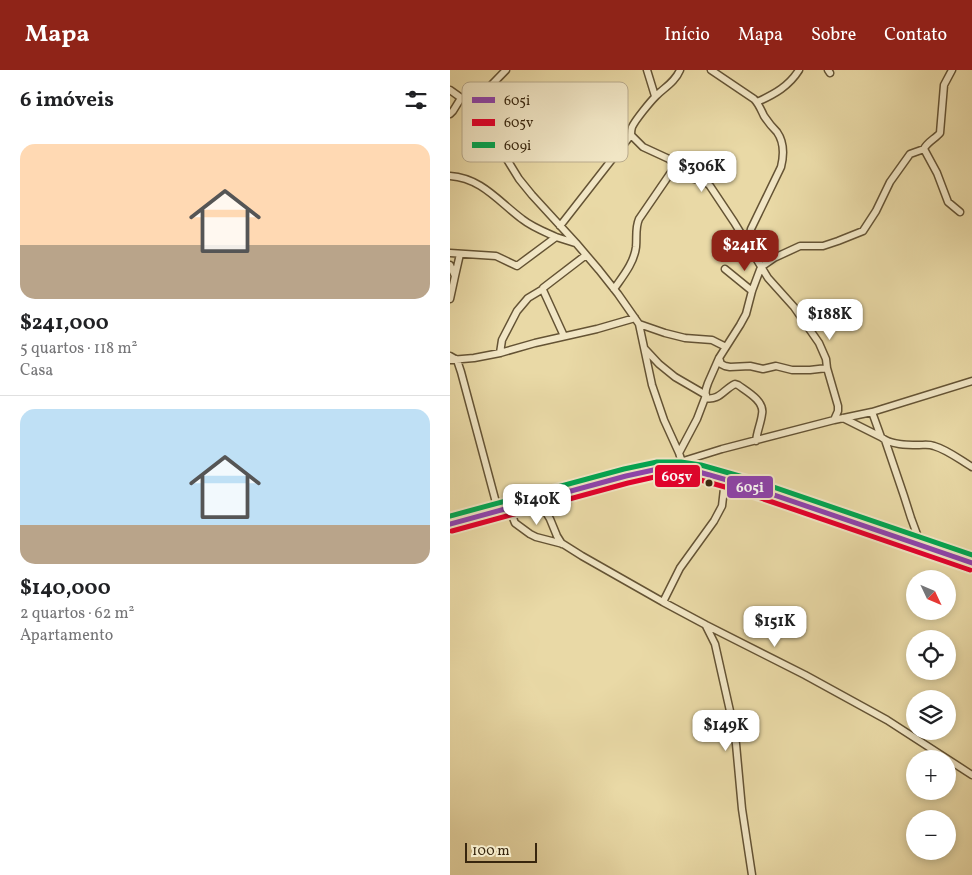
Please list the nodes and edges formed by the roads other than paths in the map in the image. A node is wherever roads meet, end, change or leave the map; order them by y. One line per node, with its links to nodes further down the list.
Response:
1 (506, 70): 7 (street)
2 (647, 70): 9 (street)
3 (680, 70): 9 (street)
4 (711, 70): 11 (street)
5 (799, 70): 11 (street)
6 (952, 70): 15 (street)
7 (494, 82)
8 (450, 90): 10 (street)
9 (655, 96): 13 (street)
10 (461, 98): 12 (street)
11 (757, 102): 22 (street)
12 (450, 114)
13 (631, 135): 14 (street); 18 (street)
14 (628, 139)
15 (924, 149): 20 (street); 31 (street)
16 (509, 162): 21 (street)
17 (610, 162): 21 (street)
18 (676, 165): 23 (street); 37 (street)
19 (450, 176): 24 (street)
20 (960, 212)
21 (560, 226): 25 (street)
22 (752, 229): 23 (street); 26 (street)
23 (741, 233): 26 (street)
24 (556, 237): 25 (street); 28 (street)
25 (576, 243): 29 (street)
26 (748, 243): 31 (street)
27 (450, 253): 28 (street)
28 (460, 254): 33 (street)
29 (586, 256): 36 (street); 37 (street)
30 (450, 265): 33 (street)
31 (761, 267): 34 (street); 35 (street)
32 (725, 269): 38 (street)
33 (455, 276): 39 (street)
34 (757, 278): 35 (street); 38 (street)
35 (768, 278): 48 (street)
36 (542, 289): 41 (street); 44 (street)
37 (614, 289): 40 (street)
38 (752, 291): 42 (street)
39 (450, 298)
40 (637, 321): 41 (street); 42 (street); 43 (street)
41 (564, 336): 44 (street)
42 (726, 347): 46 (street)
43 (645, 349): 50 (street); 56 (street)
44 (500, 353): 47 (street)
45 (450, 356): 47 (street)
46 (719, 358): 48 (street); 50 (street)
47 (453, 360): 63 (street)
48 (827, 368): 53 (street)
49 (972, 381): 51 (street)
50 (705, 397): 55 (street); 56 (street)
51 (873, 415): 52 (street); 54 (street)
52 (843, 418): 53 (street); 54 (street)
53 (834, 420): 55 (street)
54 (883, 439): 58 (street); 66 (street)
55 (756, 441): 57 (street)
56 (679, 453): 57 (street)
57 (682, 462): 59 (street)
58 (972, 467)
59 (658, 469): 60 (street); 61 (street)
60 (725, 480): 66 (street); 68 (street)
61 (542, 499): 62 (street); 65 (street)
62 (509, 508): 63 (street); 65 (street)
63 (498, 510): 64 (street)
64 (450, 524)
65 (563, 544): 68 (street)
66 (921, 546): 67 (street)
67 (972, 563)
68 (662, 602): 69 (street)
69 (706, 625): 70 (street); 71 (street)
70 (972, 774)
71 (752, 875)

